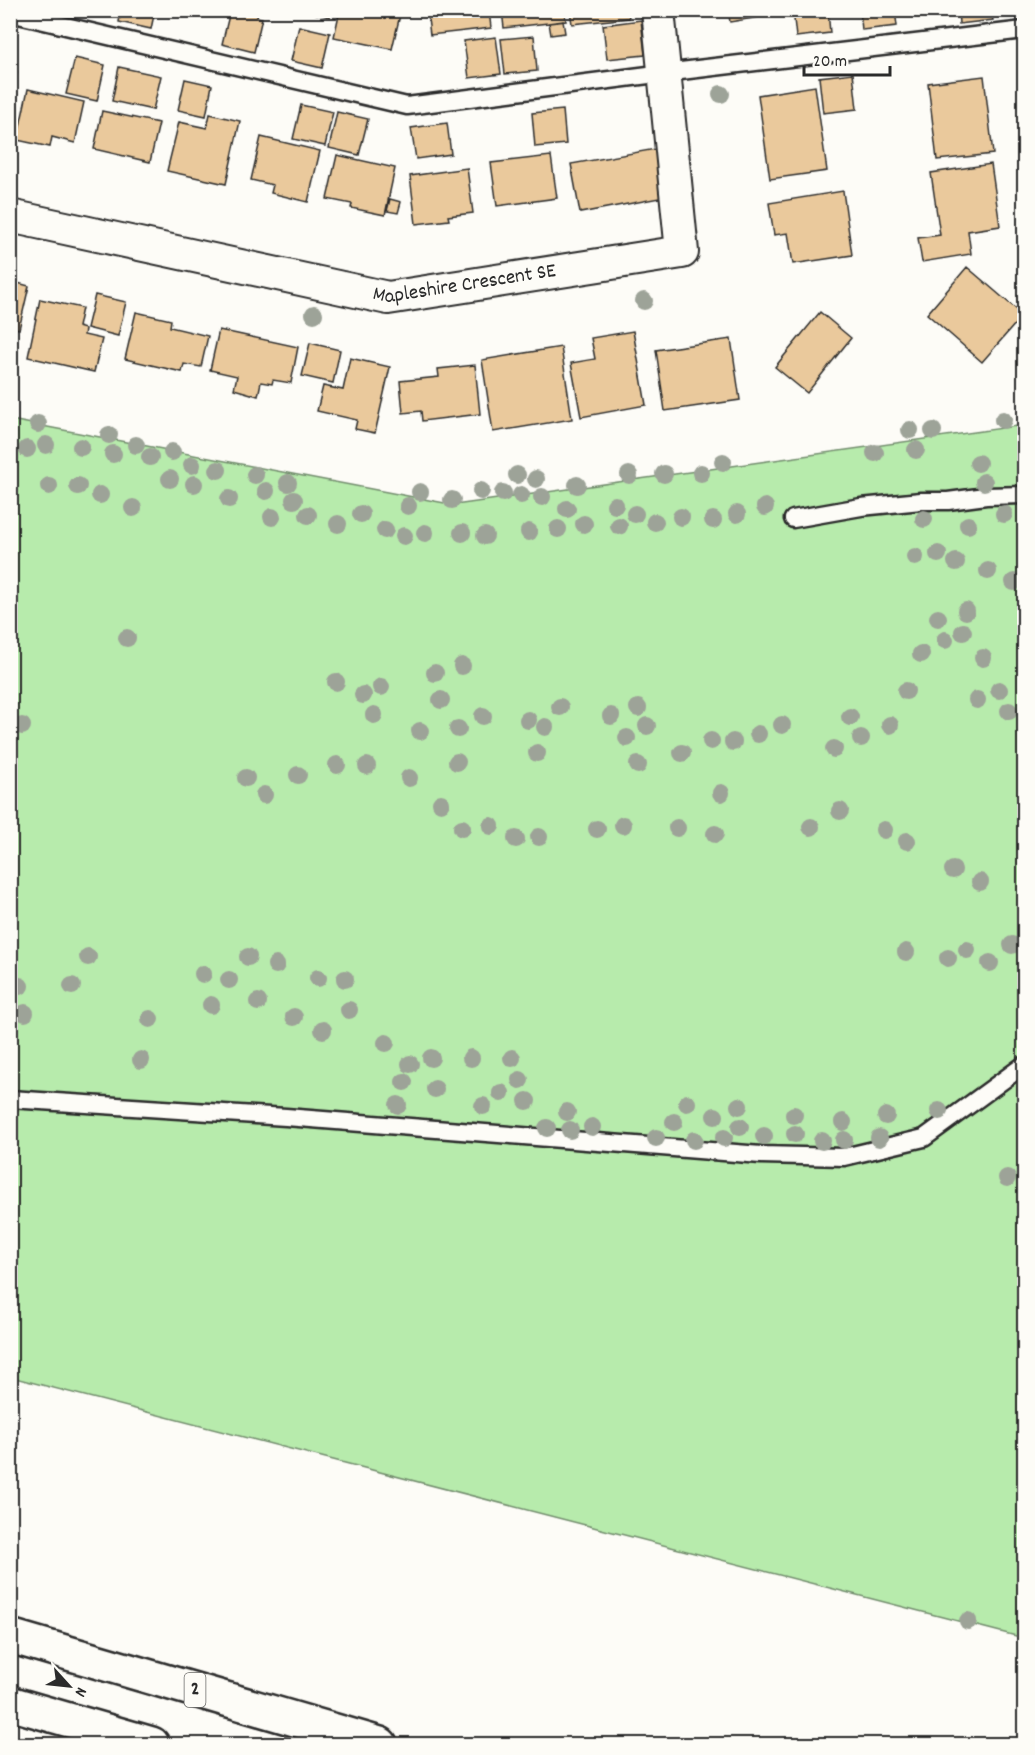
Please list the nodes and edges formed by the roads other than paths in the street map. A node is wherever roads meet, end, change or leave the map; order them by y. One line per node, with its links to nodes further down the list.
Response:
1 (658, 10): 4 (street, Mapleshire Crescent SE)
2 (10, 13): 4 (lane)
3 (1024, 30): 4 (lane)
4 (664, 73): 5 (street, Mapleshire Crescent SE)
5 (10, 216)
6 (1024, 495): 7 (lane)
7 (793, 519)
8 (1023, 1068): 9 (lane)
9 (10, 1099)
10 (10, 1636): 13 (highway, 2)
11 (10, 1703): 12 (highway)
12 (152, 1744)
13 (380, 1744)

